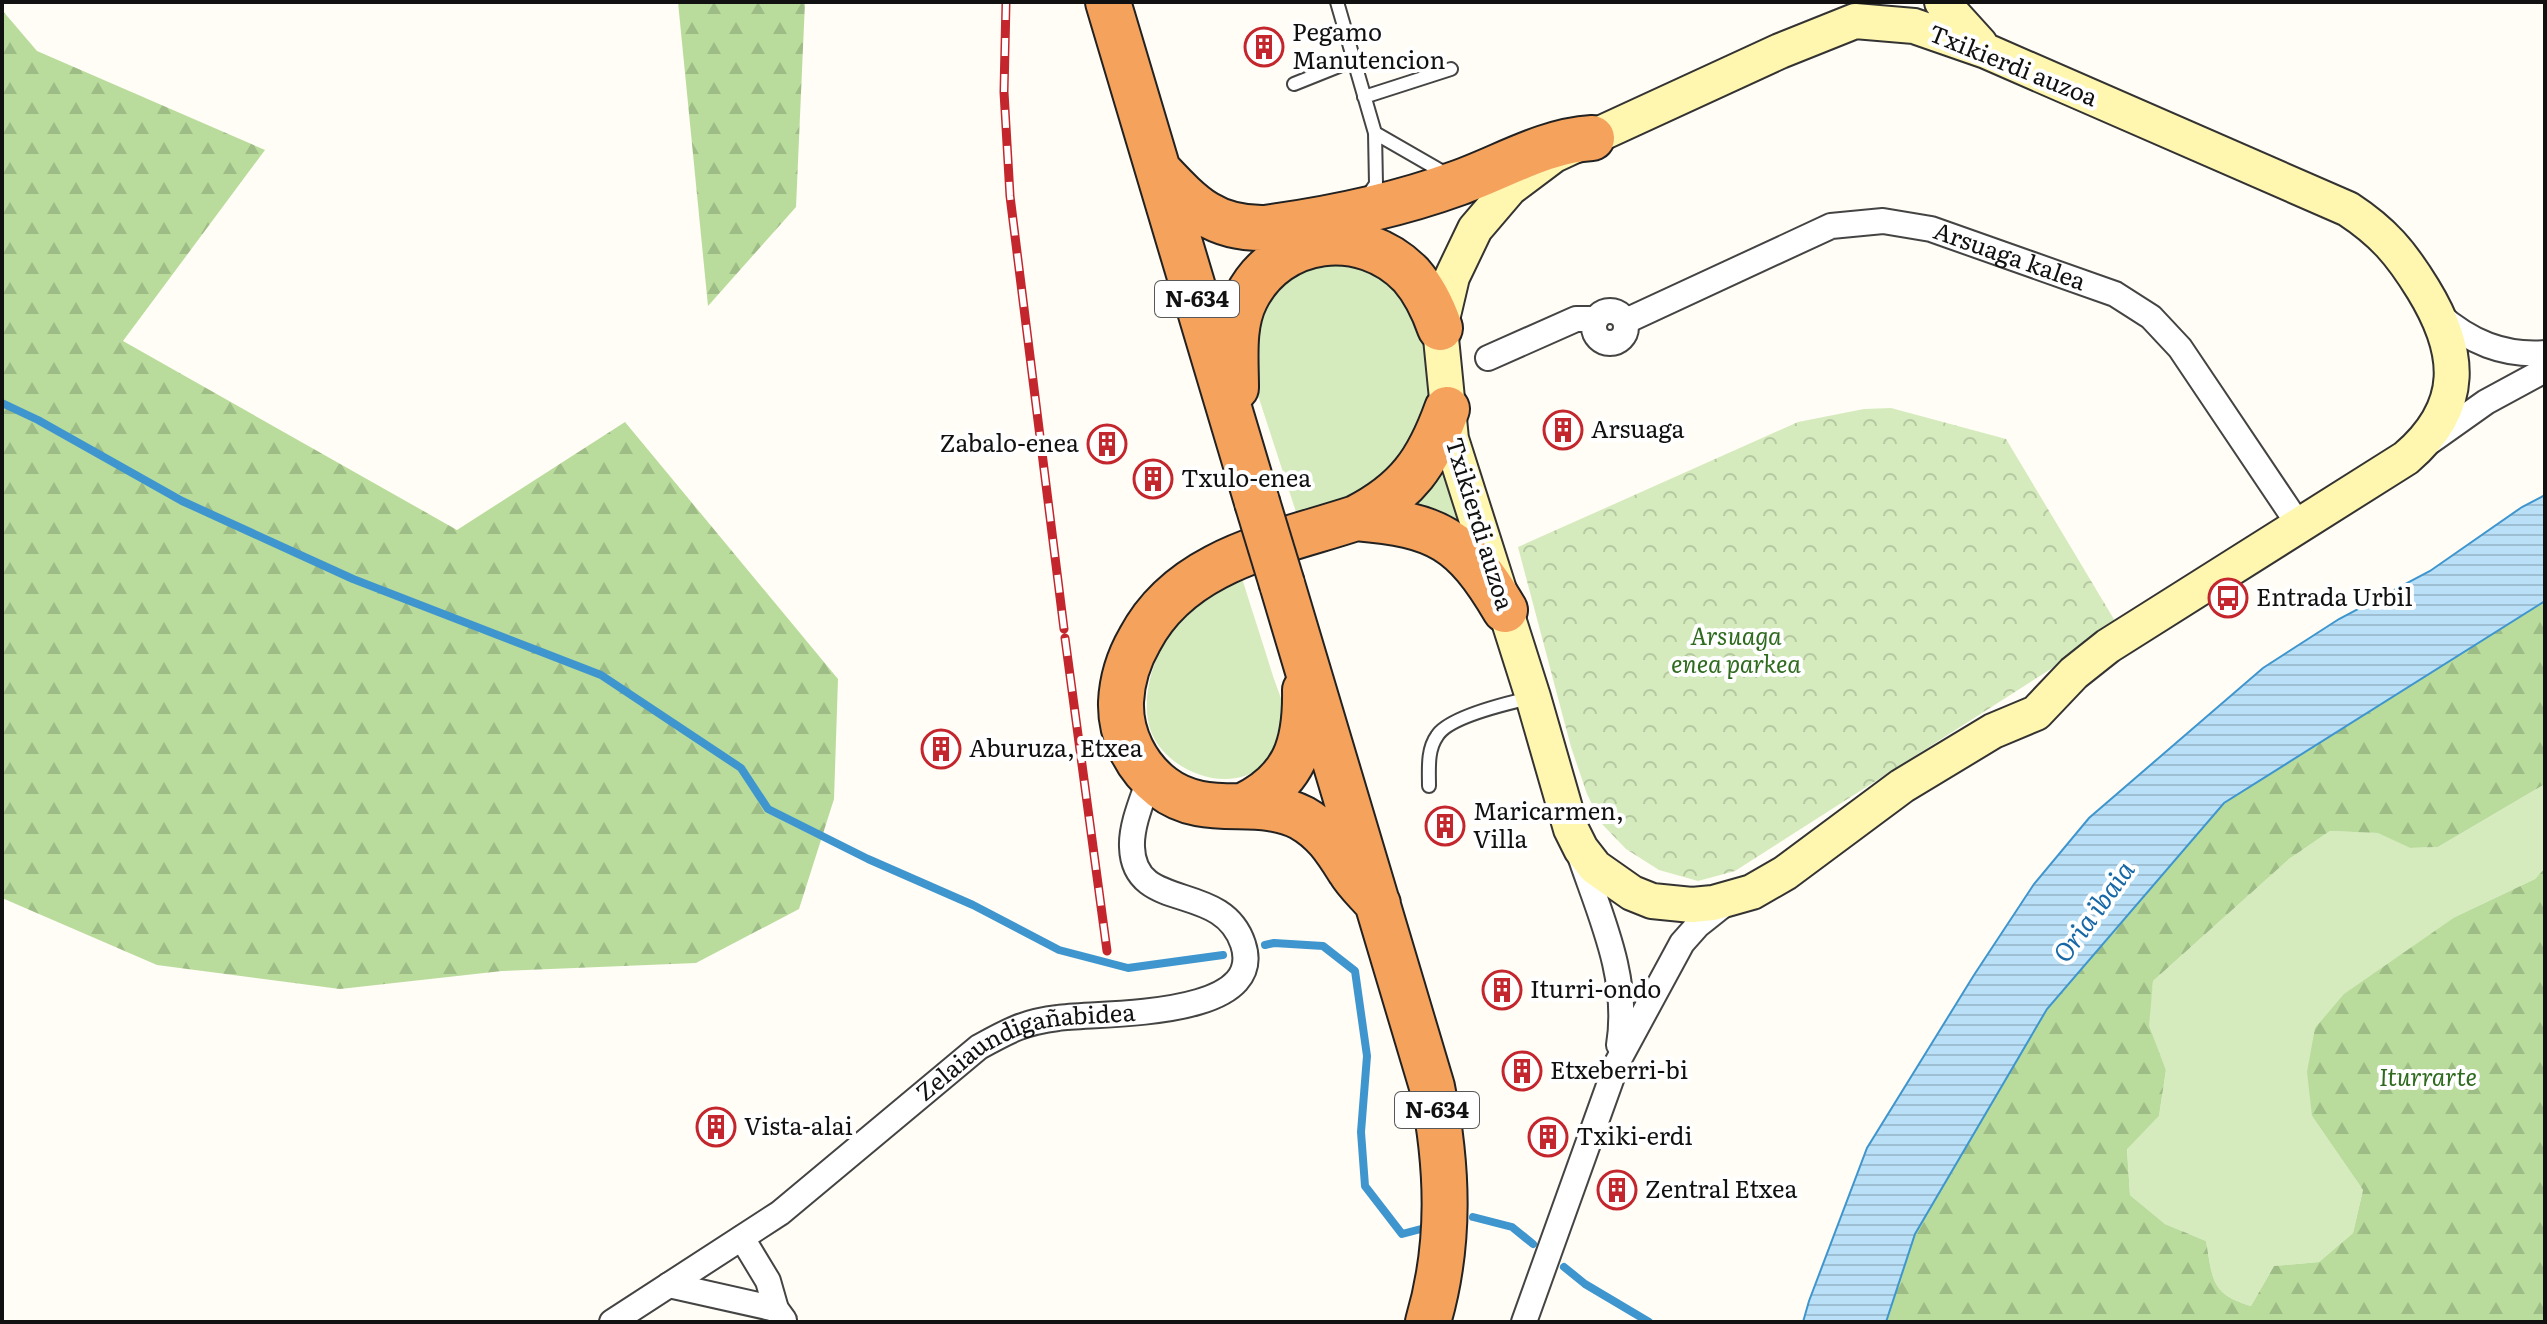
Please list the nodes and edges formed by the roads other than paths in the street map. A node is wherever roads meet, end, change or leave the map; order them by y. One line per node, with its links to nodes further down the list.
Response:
1 (1108, 2): 12 (highway, N-634)
2 (1337, 2): 6 (lane)
3 (1942, 2): 5 (street)
4 (1864, 11): 5 (street, Txikierdi auzoa); 11 (street, Txikierdi auzoa)
5 (1986, 51): 15 (street, Txikierdi auzoa)
6 (1354, 60): 8 (lane); 9 (lane)
7 (1451, 69): 9 (lane)
8 (1294, 84)
9 (1364, 97): 10 (lane)
10 (1375, 133): 13 (lane); 14 (lane)
11 (1592, 138): 13 (highway); 16 (street, Txikierdi auzoa)
12 (1159, 171): 14 (highway); 21 (highway, N-634)
13 (1461, 182): 14 (highway)
14 (1357, 213)
15 (2438, 314): 17 (street, Txikierdi auzoa); 22 (street, Txikierdi auzoa)
16 (1440, 328): 20 (street, Txikierdi auzoa); 21 (highway)
17 (2545, 353)
18 (1488, 358): 24 (street, Arsuaga kalea)
19 (2545, 370): 22 (street, Txikierdi auzoa)
20 (1447, 409): 23 (highway); 25 (street, Txikierdi auzoa)
21 (1235, 427): 26 (highway, N-634, bridge)
22 (2406, 458): 24 (street, Txikierdi auzoa)
23 (1356, 518): 25 (highway); 28 (highway)
24 (2299, 525): 32 (street, Txikierdi auzoa)
25 (1505, 610): 27 (street, Txikierdi auzoa)
26 (1305, 662): 30 (highway); 33 (highway, N-634)
27 (1533, 697): 29 (lane); 31 (street, Txikierdi auzoa)
28 (1150, 777): 30 (highway); 35 (street, Zelaiaundigañabidea)
29 (1429, 786)
30 (1243, 806): 33 (highway)
31 (1571, 829): 32 (street, Txikierdi auzoa); 34 (street)
32 (1732, 898): 34 (street)
33 (1378, 904): 39 (highway, N-634)
34 (1617, 1063): 40 (street)
35 (742, 1238): 36 (street, Zelaiaundigañabidea); 37 (street)
36 (669, 1285): 37 (street); 38 (street, Zelaiaundigañabidea)
37 (781, 1316)
38 (612, 1322)
39 (1428, 1322)
40 (1524, 1322)

